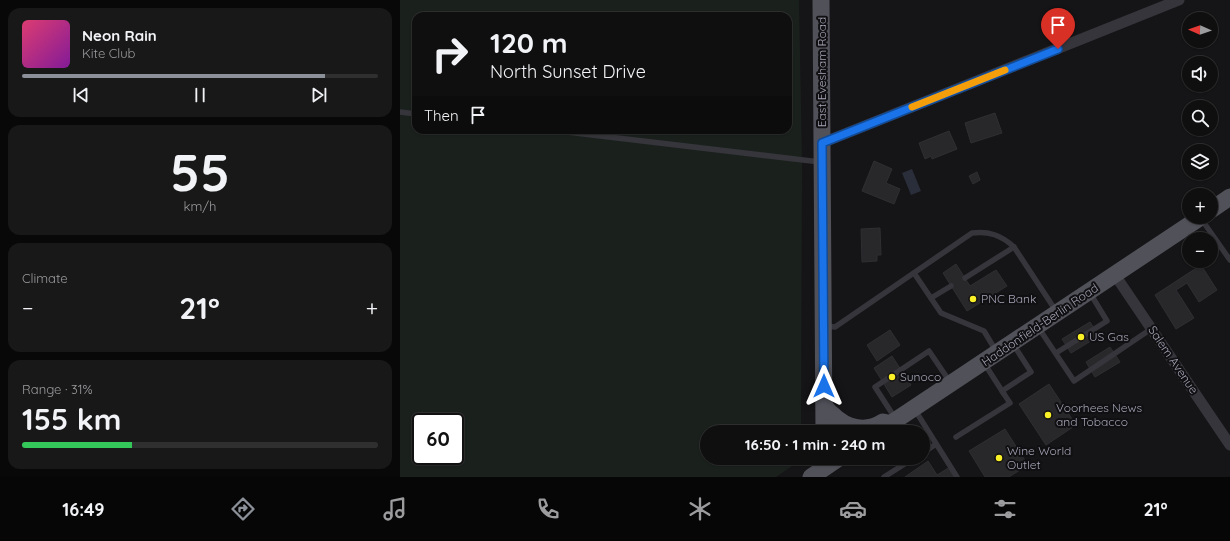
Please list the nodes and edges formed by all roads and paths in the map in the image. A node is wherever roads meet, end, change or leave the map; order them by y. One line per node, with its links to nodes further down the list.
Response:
1 (821, 0): 6 (main road, East Evesham Road)
2 (1179, 0): 6 (street)
3 (400, 112): 4 (lane)
4 (412, 114)
5 (583, 134): 7 (lane)
6 (822, 143): 7 (main road, East Evesham Road)
7 (822, 163): 21 (main road, East Evesham Road)
8 (1230, 197): 9 (main road)
9 (1218, 205)
10 (1190, 224): 15 (main road, Haddonfield-Berlin Road)
11 (1205, 224): 13 (lane)
12 (1014, 247): 14 (lane); 16 (lane); 20 (lane)
13 (1230, 260)
14 (914, 273): 19 (lane); 21 (lane)
15 (1115, 275): 18 (main road, Haddonfield-Berlin Road); 23 (street, Salem Avenue)
16 (965, 278)
17 (951, 286): 19 (lane)
18 (1089, 292): 20 (main road, Haddonfield-Berlin Road); 25 (lane)
19 (931, 298): 26 (lane)
20 (1057, 313): 22 (main road, Haddonfield-Berlin Road)
21 (823, 326): 28 (main road, East Evesham Road)
22 (1038, 326): 24 (main road, Haddonfield-Berlin Road); 25 (lane)
23 (1151, 328): 25 (lane); 37 (street, Salem Avenue)
24 (1012, 343): 26 (main road, Haddonfield-Berlin Road); 29 (lane)
25 (1056, 353)
26 (990, 358): 27 (main road, Haddonfield-Berlin Road); 29 (lane)
27 (951, 384): 30 (main road, Haddonfield-Berlin Road); 34 (lane)
28 (824, 402): 31 (main road, East Evesham Road); 32 (main road)
29 (1010, 403): 35 (lane)
30 (914, 408): 34 (main road, Haddonfield-Berlin Road); 36 (lane)
31 (824, 425)
32 (847, 425)
33 (878, 425): 34 (main road)
34 (889, 425)
35 (956, 438)
36 (936, 444): 38 (lane); 41 (lane)
37 (1230, 445)
38 (930, 448)
39 (903, 465): 40 (lane)
40 (884, 477)
41 (957, 477)

